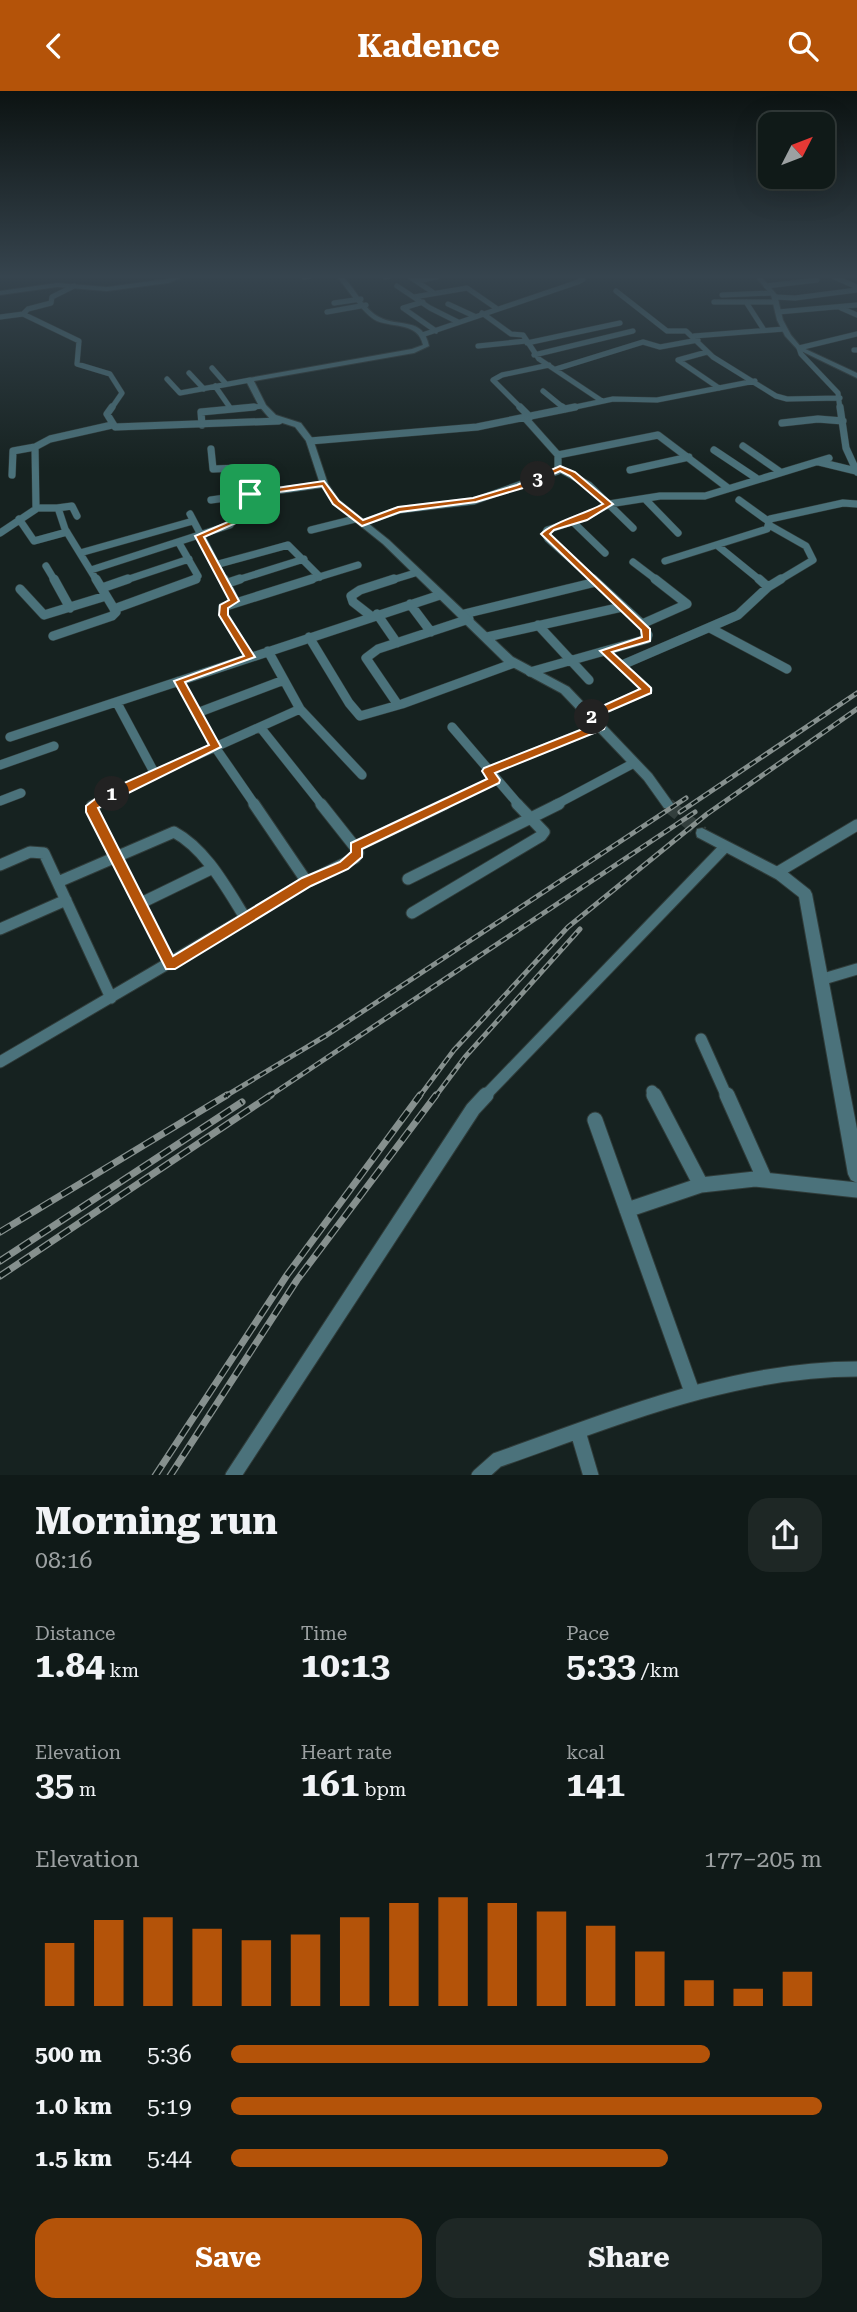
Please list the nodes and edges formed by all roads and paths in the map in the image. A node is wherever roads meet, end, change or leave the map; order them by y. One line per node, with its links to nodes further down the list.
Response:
1 (76, 340): 36 (street)
2 (425, 340): 20 (street)
3 (538, 340): 9 (street)
4 (598, 340): 13 (street)
5 (690, 340): 16 (street)
6 (697, 340): 12 (street)
7 (792, 340): 11 (street)
8 (834, 340): 11 (street)
9 (526, 342): 10 (street); 13 (street)
10 (478, 346)
11 (799, 348): 18 (street); 27 (street)
12 (707, 352): 21 (street); 24 (street)
13 (534, 355): 14 (street)
14 (549, 365): 16 (street); 32 (street)
15 (212, 369): 22 (street)
16 (555, 369): 28 (street)
17 (189, 373): 25 (street)
18 (857, 376)
19 (167, 380): 25 (street)
20 (250, 380): 22 (street); 29 (street)
21 (755, 381): 24 (street); 27 (street)
22 (226, 384): 23 (street)
23 (215, 386): 25 (street); 30 (street)
24 (719, 388): 28 (street)
25 (204, 389)
26 (543, 391): 31 (street)
27 (840, 398): 34 (street)
28 (602, 401): 31 (street)
29 (263, 406): 30 (street); 33 (street)
30 (231, 409): 37 (street)
31 (565, 409): 32 (street)
32 (527, 418): 38 (street); 43 (street)
33 (279, 421): 37 (street); 38 (street)
34 (843, 421): 35 (street); 49 (street)
35 (782, 423)
36 (112, 425): 37 (street); 40 (street)
37 (202, 425)
38 (310, 441): 53 (street)
39 (743, 446): 50 (street)
40 (35, 447): 51 (street); 63 (street)
41 (211, 449): 55 (street)
42 (714, 450): 52 (street)
43 (558, 455): 44 (street); 47 (street)
44 (689, 457): 48 (street); 54 (street)
45 (829, 458): 46 (street)
46 (815, 461): 49 (street); 50 (street)
47 (560, 469): 60 (street); 66 (street)
48 (630, 470)
49 (856, 470)
50 (779, 471): 52 (street)
51 (12, 475)
52 (756, 478): 54 (street)
53 (324, 484): 55 (street); 66 (street)
54 (728, 488): 57 (street)
55 (250, 494): 56 (street)
56 (225, 497): 58 (street); 74 (street)
57 (645, 499): 60 (street); 73 (street)
58 (211, 500)
59 (740, 500): 68 (street)
60 (609, 504): 67 (street); 69 (street)
61 (857, 504): 68 (street)
62 (57, 507): 63 (street); 64 (street); 71 (street)
63 (36, 509): 65 (street)
64 (77, 516)
65 (19, 519): 71 (street); 72 (street)
66 (359, 521): 70 (street); 87 (street)
67 (573, 522): 77 (street); 89 (street)
68 (768, 523): 76 (street); 91 (street)
69 (633, 528)
70 (311, 530)
71 (67, 532): 78 (street)
72 (0, 533)
73 (678, 533)
74 (200, 536): 75 (street); 78 (street); 83 (street)
75 (179, 543): 79 (street); 86 (street)
76 (718, 546): 81 (street); 91 (street)
77 (605, 552)
78 (80, 553): 86 (street)
79 (189, 559): 93 (street); 99 (street)
80 (304, 559): 83 (street); 88 (street); 90 (street)
81 (665, 561)
82 (632, 562): 102 (street)
83 (215, 565): 90 (street)
84 (358, 565): 88 (street)
85 (46, 566): 98 (street)
86 (91, 570): 93 (street)
87 (415, 573): 94 (street); 100 (street)
88 (320, 577): 95 (street)
89 (596, 582): 97 (street); 101 (street)
90 (225, 584): 95 (street)
91 (768, 587): 104 (street)
92 (20, 589): 98 (street)
93 (104, 592): 98 (street); 99 (street)
94 (440, 595): 96 (street); 101 (street)
95 (234, 601): 112 (street)
96 (410, 604): 100 (street); 105 (street)
97 (622, 607): 102 (street); 103 (street)
98 (70, 608)
99 (114, 609): 106 (street)
100 (374, 615): 107 (street); 109 (street)
101 (466, 617): 105 (street); 108 (street)
102 (642, 624): 111 (street)
103 (538, 625): 108 (street); 113 (street)
104 (710, 628): 115 (street); 116 (street)
105 (430, 632): 109 (street)
106 (53, 636)
107 (309, 637): 110 (street); 122 (street)
108 (487, 637): 114 (street)
109 (397, 643): 122 (street)
110 (268, 651): 112 (street); 118 (street)
111 (605, 651): 113 (street); 115 (street)
112 (250, 657): 120 (street)
113 (569, 661): 117 (street); 119 (street)
114 (514, 663): 117 (street); 122 (street)
115 (622, 665): 125 (street)
116 (787, 669)
117 (530, 672): 125 (street)
118 (284, 680): 123 (street); 124 (street)
119 (589, 680)
120 (179, 681): 121 (street); 124 (street)
121 (117, 703): 129 (street); 134 (street)
122 (398, 705)
123 (300, 709): 127 (street); 135 (street)
124 (197, 713): 131 (street)
125 (591, 715): 126 (street)
126 (600, 726): 132 (street); 136 (street)
127 (260, 727): 131 (street); 143 (street)
128 (452, 727): 136 (street)
129 (10, 737)
130 (54, 745): 133 (street)
131 (215, 747): 134 (street); 150 (street)
132 (634, 763): 139 (street); 140 (street)
133 (0, 765)
134 (155, 773): 145 (street)
135 (362, 775)
136 (491, 776): 140 (street); 143 (street)
137 (21, 793): 138 (street)
138 (0, 801)
139 (668, 805)
140 (532, 818): 149 (street); 154 (street)
141 (857, 825): 148 (street)
142 (702, 833): 144 (street)
143 (355, 847): 150 (street)
144 (724, 848): 148 (street); 173 (street)
145 (116, 858): 147 (street); 151 (street); 153 (street)
146 (0, 865): 151 (street)
147 (211, 869): 153 (street); 155 (street)
148 (778, 872): 159 (street)
149 (408, 879)
150 (307, 882): 155 (street)
151 (58, 883): 152 (street)
152 (66, 900): 156 (street); 160 (street)
153 (139, 904): 157 (street)
154 (412, 913)
155 (246, 919): 157 (street)
156 (0, 929)
157 (171, 964): 160 (street)
158 (857, 969): 159 (street)
159 (820, 980): 165 (street)
160 (111, 998): 162 (street)
161 (701, 1039): 166 (street)
162 (0, 1062)
163 (652, 1091): 167 (street)
164 (595, 1121): 169 (street)
165 (857, 1174)
166 (765, 1180): 167 (street); 168 (street)
167 (701, 1185): 169 (street)
168 (857, 1190)
169 (627, 1210): 171 (street)
170 (857, 1369): 171 (street)
171 (692, 1392): 172 (street)
172 (578, 1432): 174 (street); 175 (street)
173 (233, 1475)
174 (479, 1475)
175 (592, 1475)

